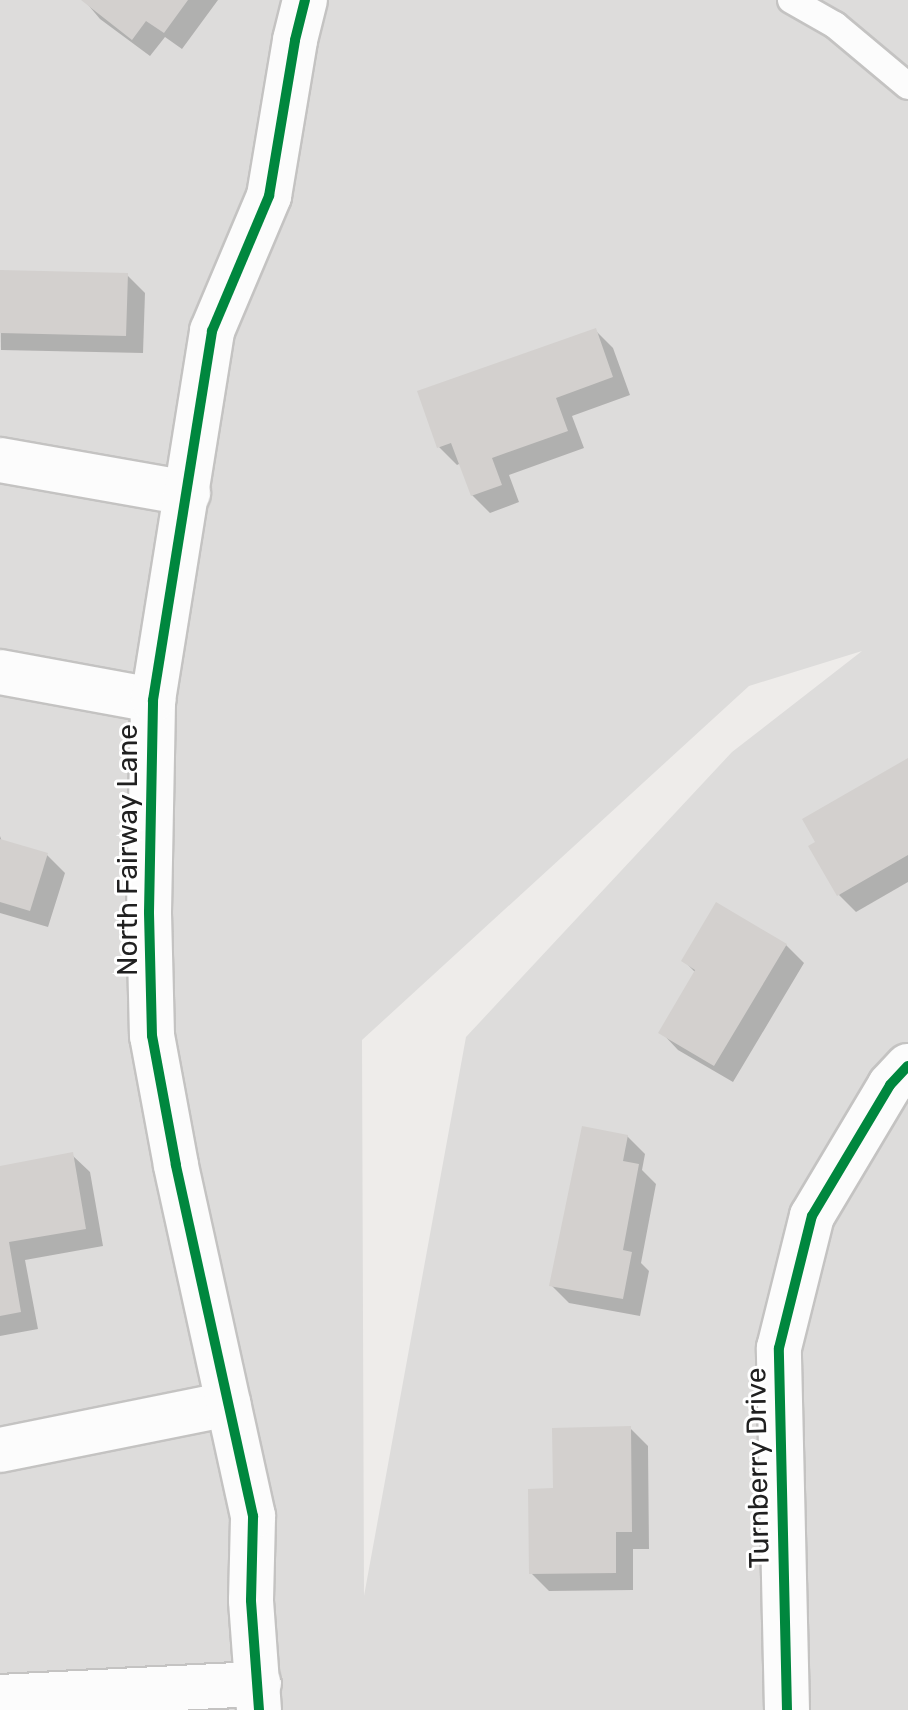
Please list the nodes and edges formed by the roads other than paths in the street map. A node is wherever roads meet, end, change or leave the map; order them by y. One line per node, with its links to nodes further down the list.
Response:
1 (305, 0): 5 (street, North Fairway Lane)
2 (791, 0): 3 (lane)
3 (908, 86)
4 (0, 460): 5 (street)
5 (188, 493): 7 (street, North Fairway Lane)
6 (0, 672): 7 (street)
7 (153, 700): 9 (street, North Fairway Lane)
8 (908, 1066): 13 (street, Turnberry Drive)
9 (228, 1404): 10 (street); 12 (street, North Fairway Lane)
10 (0, 1450)
11 (0, 1697): 12 (street)
12 (259, 1697)
13 (787, 1710)

